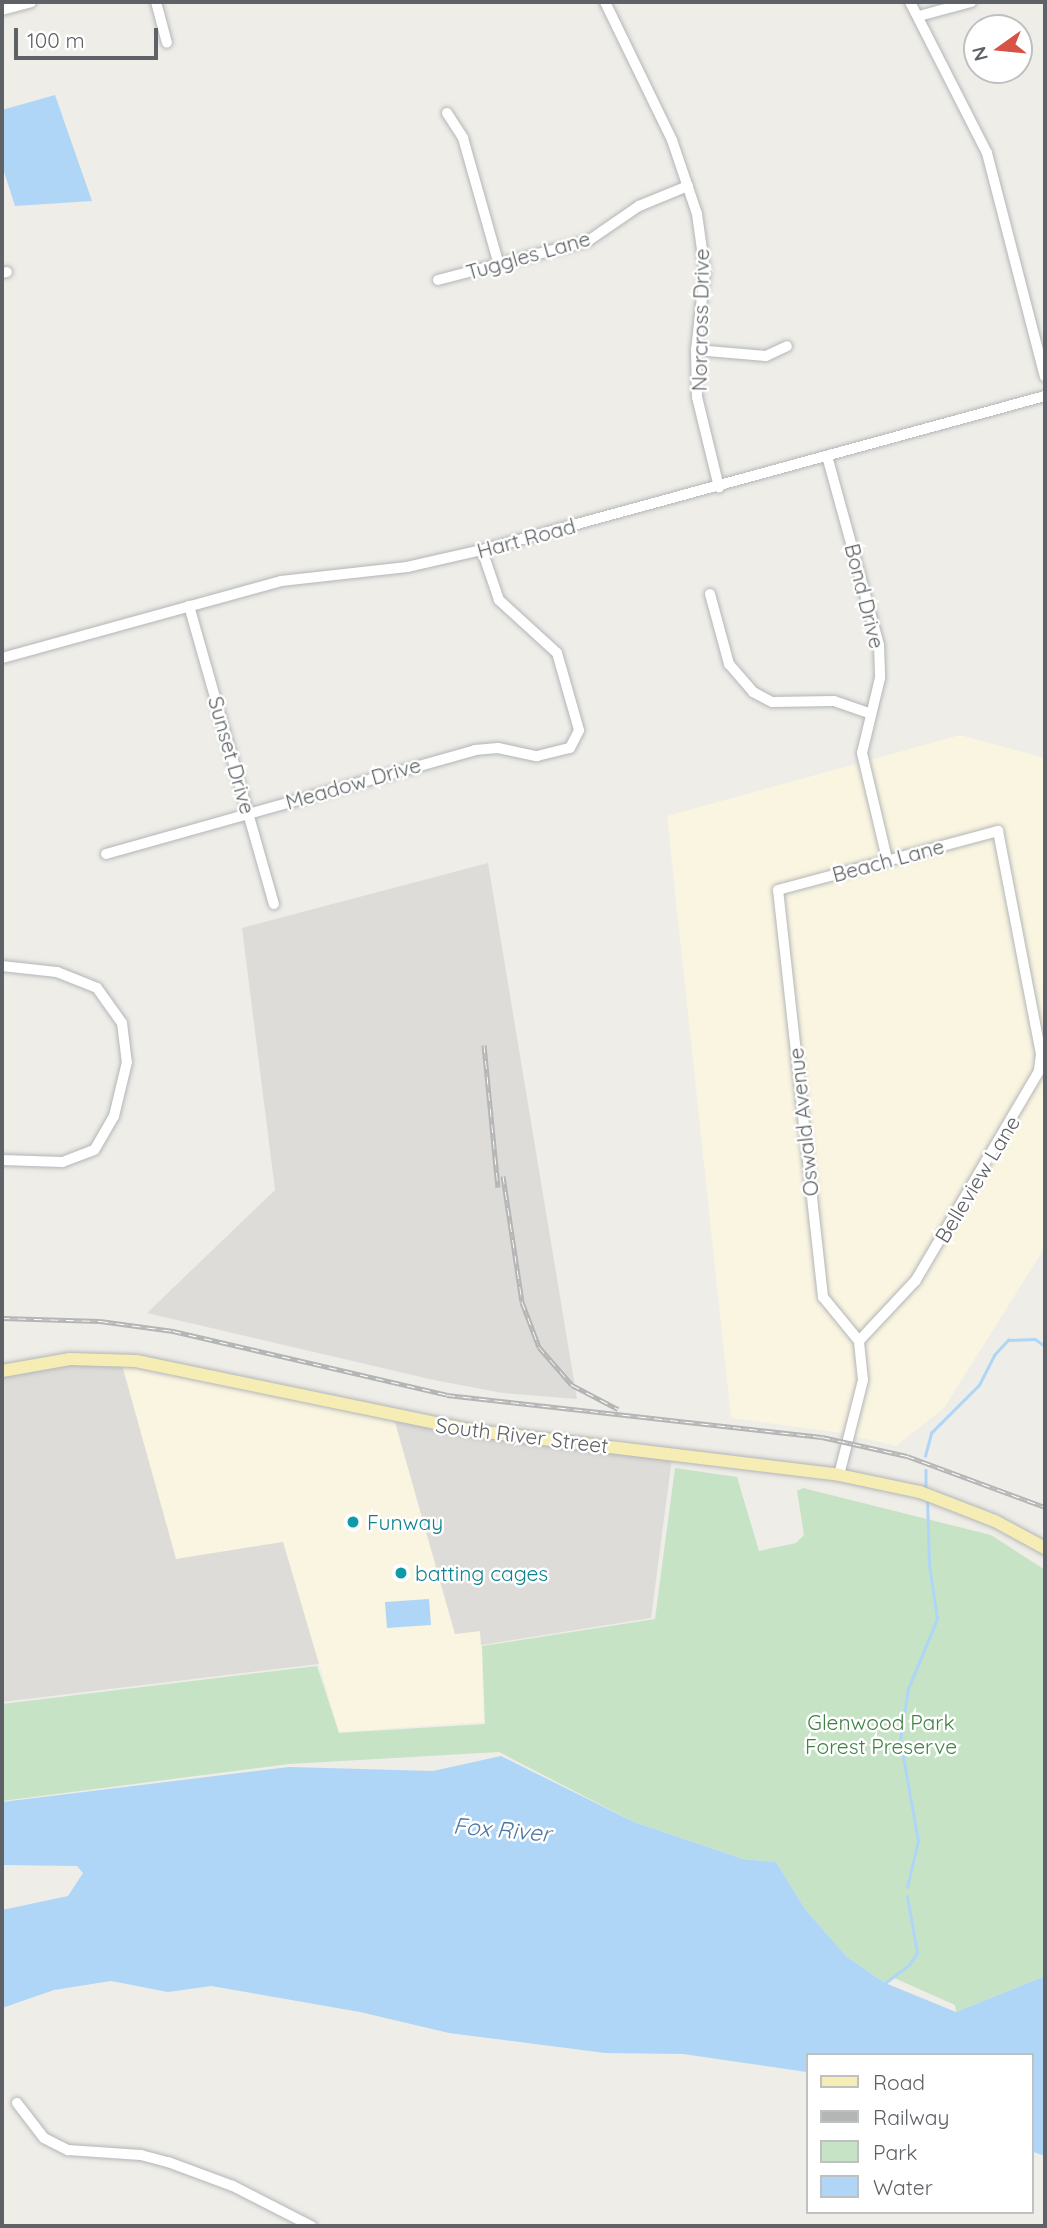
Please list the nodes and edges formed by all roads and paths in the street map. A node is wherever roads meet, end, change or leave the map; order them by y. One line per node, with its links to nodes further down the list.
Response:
1 (31, 2): 6 (street)
2 (156, 2): 8 (street)
3 (605, 2): 10 (street, Norcross Drive)
4 (910, 2): 7 (street)
5 (971, 2): 7 (street)
6 (2, 10)
7 (919, 16): 15 (street)
8 (167, 43)
9 (447, 113): 11 (street)
10 (688, 186): 11 (street, Tuggles Lane); 14 (street, Norcross Drive)
11 (499, 265): 12 (street, Tuggles Lane)
12 (438, 280)
13 (787, 346): 14 (street)
14 (696, 350): 18 (street, Norcross Drive)
15 (1045, 377)
16 (1045, 396): 17 (street, Hart Road)
17 (827, 456): 18 (street, Hart Road); 23 (street, Bond Drive)
18 (719, 487): 19 (street, Hart Road)
19 (482, 550): 21 (street, Hart Road); 24 (street, Meadow Drive)
20 (710, 594): 23 (street)
21 (189, 606): 22 (street, Hart Road); 24 (street, Sunset Drive)
22 (2, 658)
23 (868, 713): 27 (street, Bond Drive)
24 (248, 812): 26 (street, Meadow Drive); 29 (street, Sunset Drive)
25 (998, 831): 27 (street, Beach Lane); 32 (street, Belleview Lane)
26 (106, 854)
27 (887, 859): 28 (street, Beach Lane)
28 (778, 890): 32 (street, Oswald Avenue)
29 (274, 904)
30 (2, 966): 31 (street)
31 (2, 1160)
32 (859, 1340): 34 (street)
33 (2, 1371): 34 (main road, South River Street)
34 (839, 1475): 35 (main road, South River Street)
35 (1041, 1545)
36 (18, 2103): 37 (street)
37 (311, 2226)

